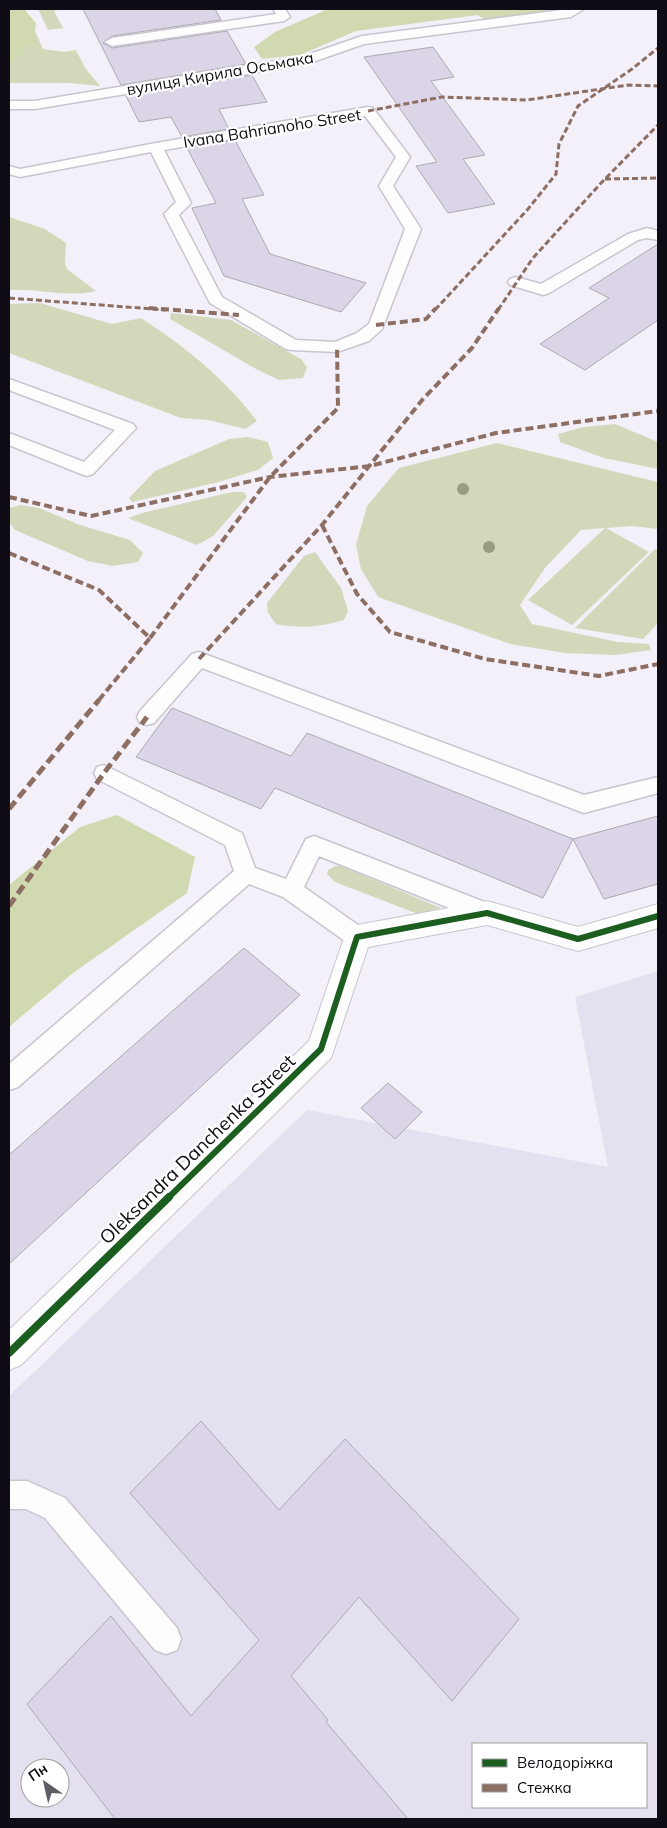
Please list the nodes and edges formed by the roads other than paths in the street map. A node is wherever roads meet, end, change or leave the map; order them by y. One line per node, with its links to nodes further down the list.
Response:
1 (279, 9): 3 (lane)
2 (578, 9): 4 (lane, вулиця Кирила Осьмака)
3 (112, 42)
4 (9, 105)
5 (156, 147): 5 (lane, Ivana Bahrianoho Street); 6 (lane, Ivana Bahrianoho Street)
6 (9, 170)
7 (658, 236): 8 (lane)
8 (516, 282)
9 (9, 384): 10 (lane)
10 (9, 439)
11 (147, 718): 13 (lane)
12 (104, 773): 14 (lane)
13 (658, 785)
14 (246, 874): 15 (lane); 19 (lane)
15 (291, 890): 16 (lane); 18 (lane)
16 (487, 913): 17 (street); 18 (street)
17 (658, 916)
18 (357, 937): 20 (street, Oleksandra Danchenka Street)
19 (9, 1079)
20 (9, 1353)
21 (9, 1495): 22 (lane)
22 (166, 1639)

